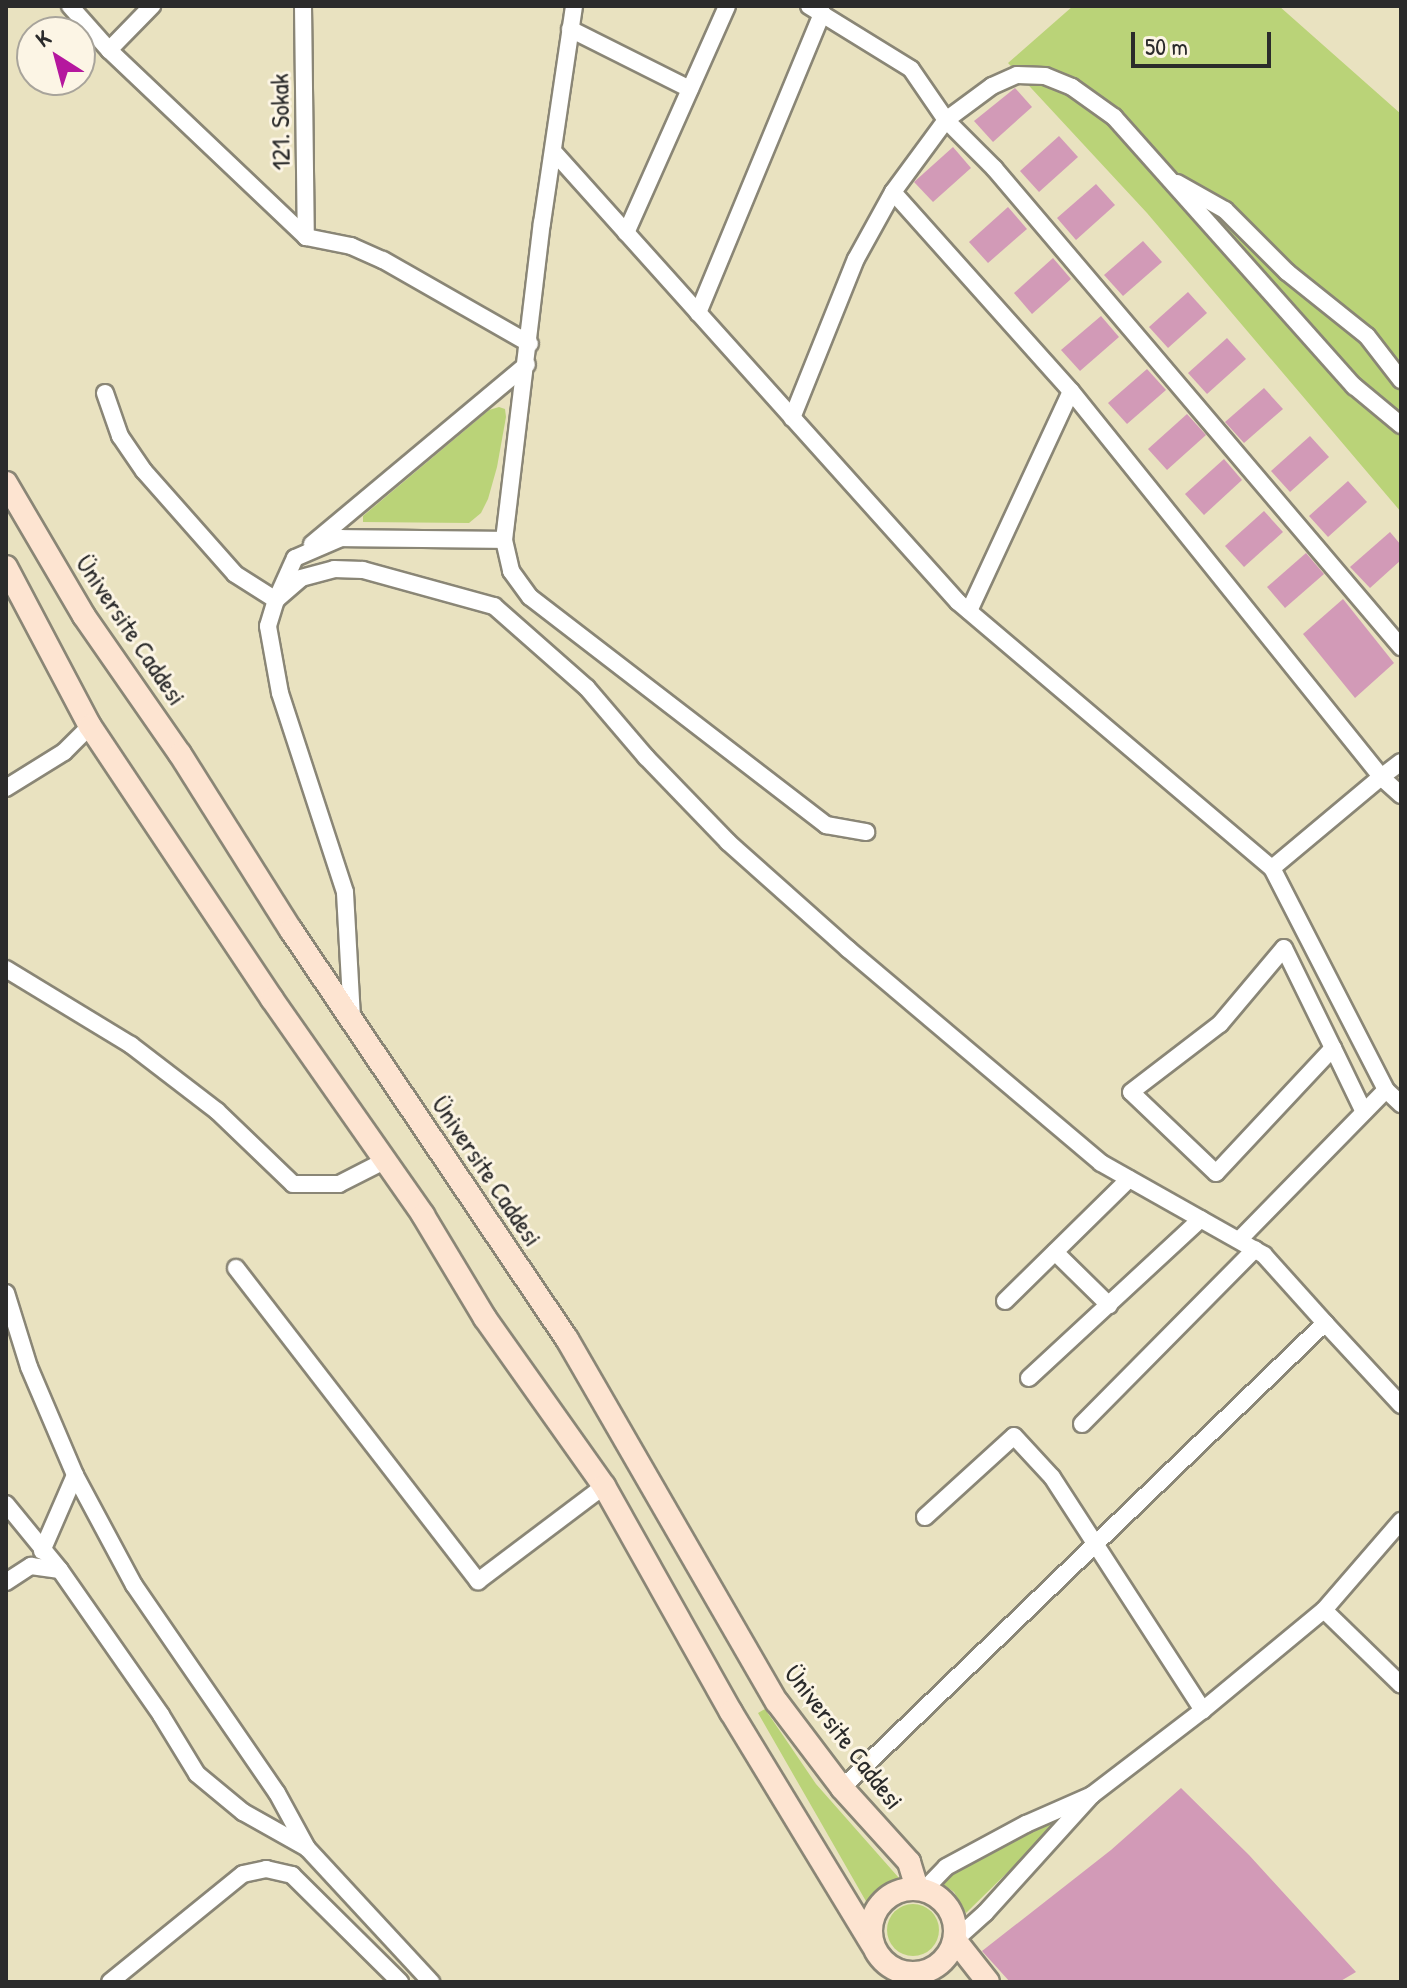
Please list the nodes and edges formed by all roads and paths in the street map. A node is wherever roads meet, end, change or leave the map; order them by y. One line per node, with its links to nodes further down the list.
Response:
1 (70, 6): 8 (street)
2 (152, 6): 8 (street)
3 (303, 6): 15 (street, 121. Sokak)
4 (574, 6): 7 (street)
5 (727, 6): 9 (street)
6 (816, 10): 10 (street); 16 (street)
7 (570, 29): 9 (street); 11 (street)
8 (109, 50): 15 (street)
9 (690, 89): 14 (street)
10 (946, 120): 12 (street); 13 (street); 30 (street)
11 (553, 151): 14 (street); 17 (street)
12 (1168, 178): 19 (street); 23 (street)
13 (893, 192): 20 (street); 22 (street)
14 (626, 233): 16 (street)
15 (306, 237): 17 (street)
16 (698, 313): 22 (street)
17 (530, 344): 18 (street)
18 (527, 364): 25 (street); 26 (street)
19 (1401, 380)
20 (1071, 391): 29 (street); 33 (street)
21 (105, 393): 28 (street)
22 (792, 418): 29 (street)
23 (1401, 425)
24 (6, 483): 39 (main road, Üniversite Caddesi)
25 (504, 540): 26 (street); 36 (street)
26 (295, 558): 28 (street)
27 (6, 567): 31 (main road)
28 (276, 600): 39 (street); 45 (street)
29 (969, 611): 37 (street)
30 (1401, 647)
31 (90, 726): 34 (street); 44 (main road)
32 (1399, 767): 33 (street)
33 (1381, 777): 35 (street); 37 (street)
34 (6, 788)
35 (1401, 795)
36 (866, 832)
37 (1272, 868): 41 (street)
38 (6, 969): 44 (street)
39 (352, 1018): 70 (main road, Üniversite Caddesi)
40 (1333, 1048): 40 (street); 43 (street)
41 (1386, 1090): 42 (street); 43 (street)
42 (1401, 1104)
43 (1364, 1112): 47 (street)
44 (384, 1161): 59 (main road)
45 (1129, 1179): 46 (street); 49 (street)
46 (1201, 1219): 47 (street); 53 (street)
47 (1239, 1240): 48 (street)
48 (1255, 1249): 54 (street); 57 (street)
49 (1055, 1252): 52 (street); 53 (street)
50 (236, 1268): 59 (street)
51 (6, 1293): 58 (street)
52 (1005, 1301)
53 (1109, 1305): 55 (street)
54 (1325, 1323): 56 (street); 63 (street)
55 (1029, 1378)
56 (1401, 1405)
57 (1082, 1424)
58 (75, 1475): 64 (street); 72 (street)
59 (604, 1486): 75 (main road)
60 (6, 1504): 64 (street)
61 (925, 1517): 63 (street)
62 (1401, 1521): 67 (street)
63 (1097, 1546): 69 (street); 70 (street)
64 (42, 1551): 65 (street)
65 (60, 1570): 66 (street); 72 (street)
66 (6, 1582)
67 (1324, 1610): 68 (street); 69 (street)
68 (1401, 1685)
69 (1203, 1710): 71 (street)
70 (842, 1788): 73 (main road, Üniversite Caddesi)
71 (1092, 1795): 73 (street); 74 (street)
72 (307, 1848): 78 (street)
73 (920, 1890): 74 (main road, Üniversite Caddesi); 75 (main road)
74 (955, 1940): 75 (main road); 80 (main road, Üniversite Caddesi)
75 (875, 1950): 79 (main road)
76 (110, 1982): 77 (street)
77 (400, 1982)
78 (431, 1982)
79 (893, 1982)
80 (988, 1982)

